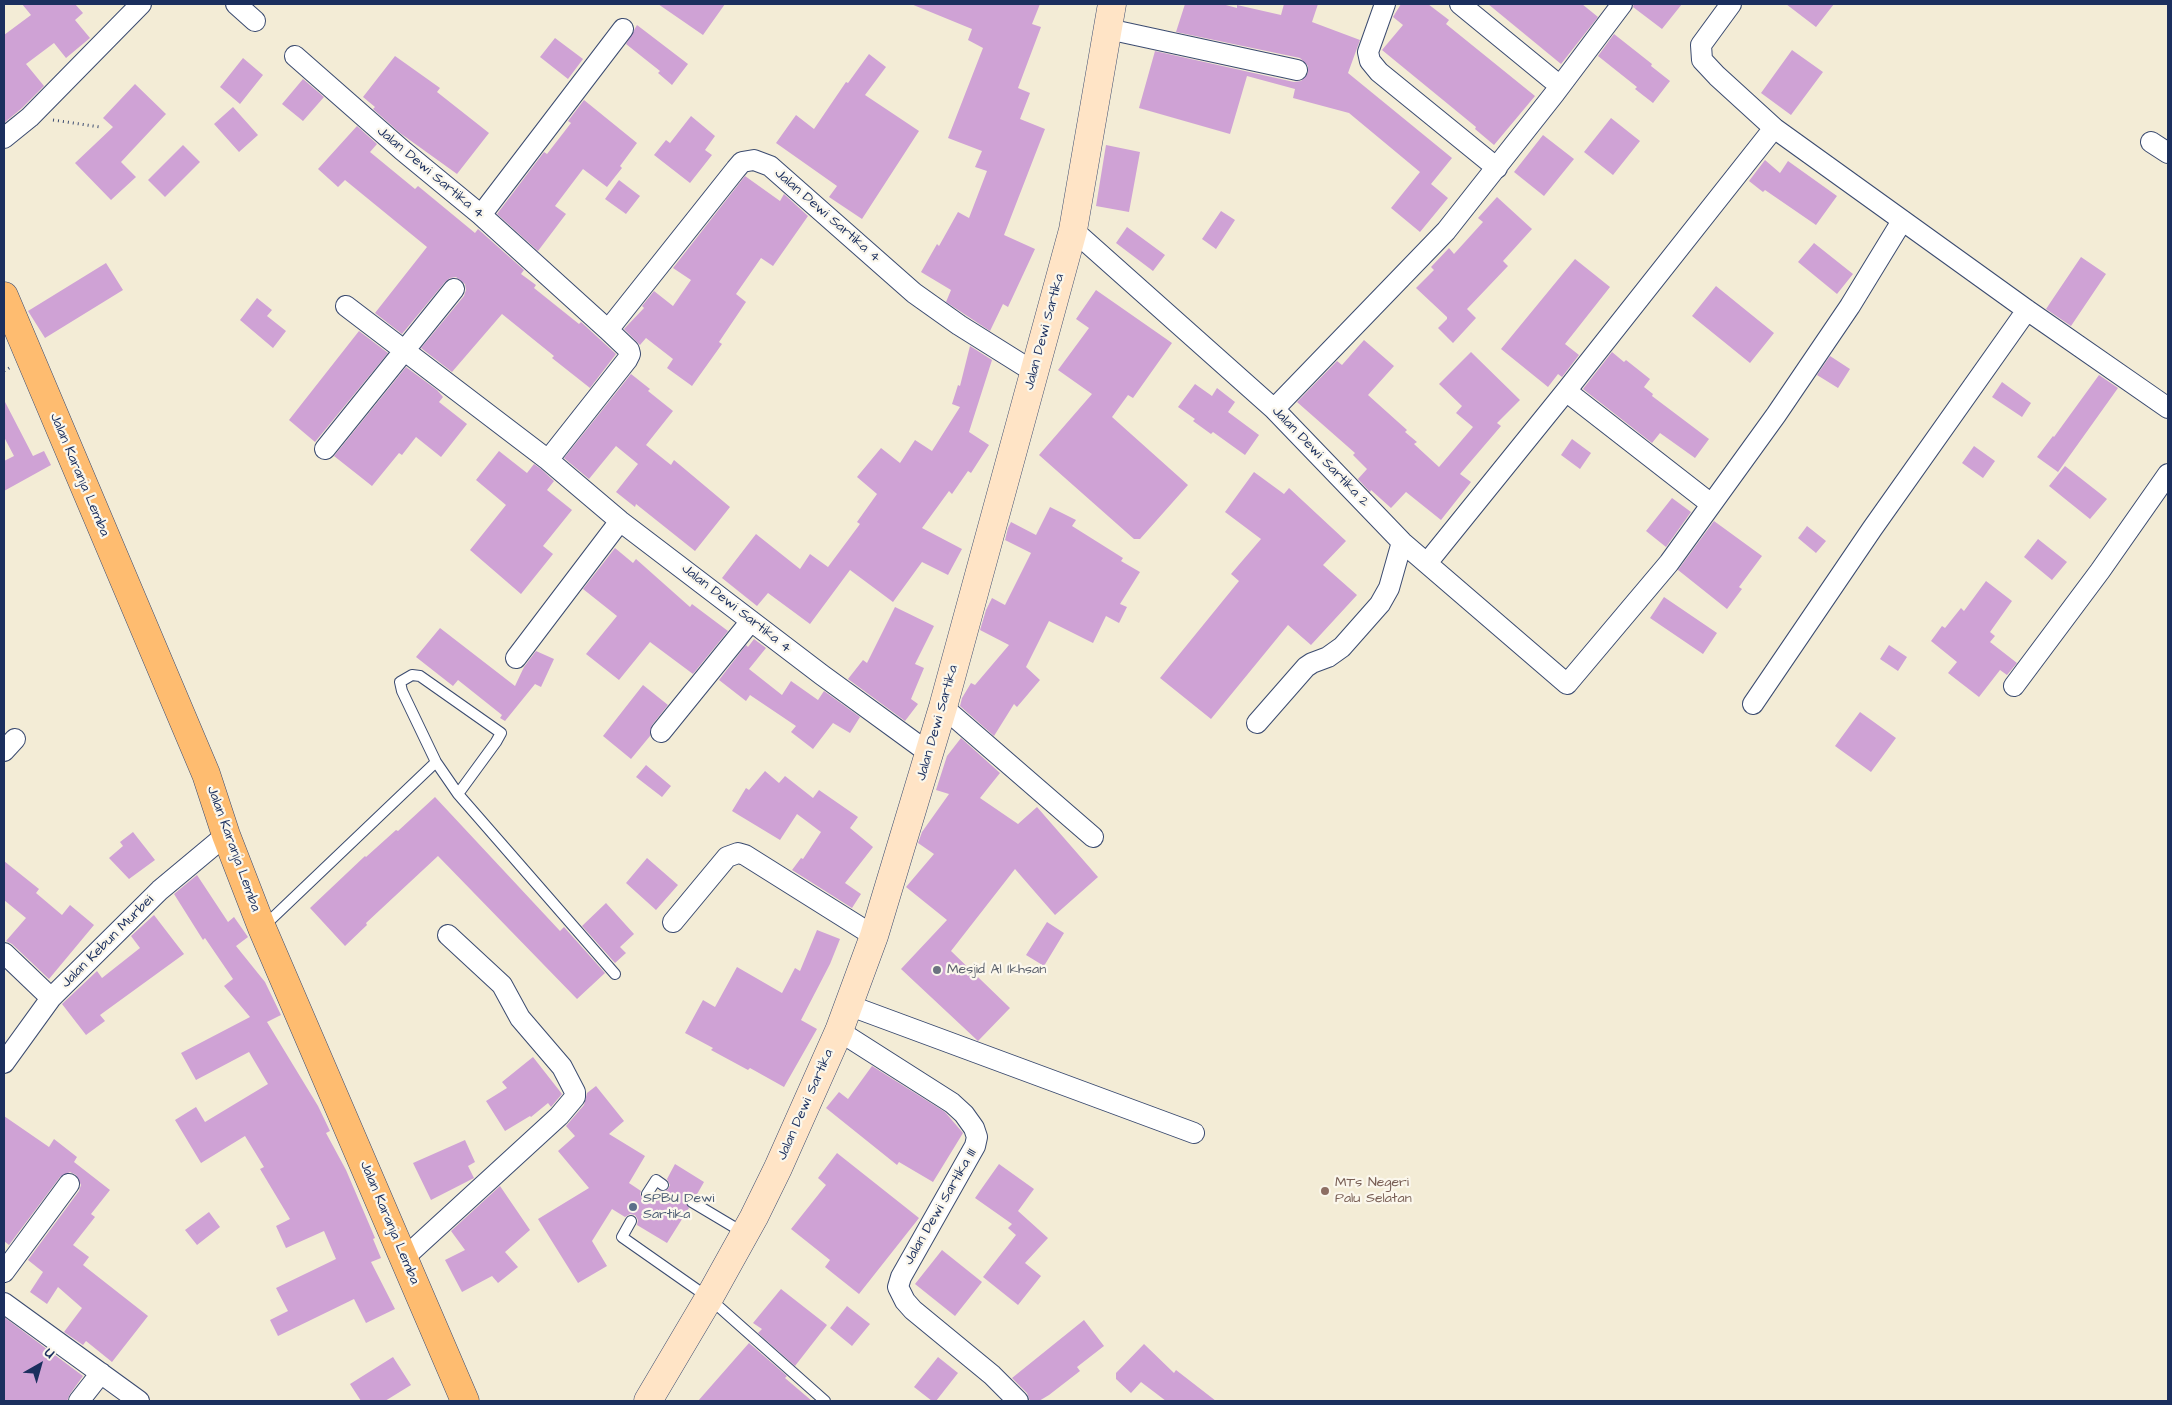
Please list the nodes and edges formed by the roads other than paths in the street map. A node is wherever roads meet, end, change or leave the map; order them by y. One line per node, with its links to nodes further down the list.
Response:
1 (141, 4): 14 (street)
2 (236, 4): 8 (street)
3 (1385, 4): 17 (street)
4 (1460, 4): 12 (street)
5 (1621, 4): 12 (street)
6 (1731, 4): 13 (street)
7 (1110, 17): 11 (street); 20 (main road, Jalan Dewi Sartika)
8 (255, 21)
9 (623, 29): 18 (street)
10 (295, 56): 18 (street, Jalan Dewi Sartika 4)
11 (1297, 70)
12 (1560, 86): 17 (street)
13 (1774, 128): 19 (street); 28 (street)
14 (4, 138)
15 (2151, 142): 16 (street)
16 (2168, 153)
17 (1497, 168): 29 (street)
18 (481, 215): 25 (street, Jalan Dewi Sartika 4)
19 (1902, 221): 24 (street); 34 (street)
20 (1073, 230): 27 (main road, Jalan Dewi Sartika); 29 (street, Jalan Dewi Sartika 2)
21 (454, 289): 26 (street)
22 (4, 296): 48 (main road, Jalan Karanja Lemba)
23 (346, 306): 26 (street, Jalan Dewi Sartika 4)
24 (2027, 310): 30 (street); 41 (street)
25 (608, 330): 27 (street, Jalan Dewi Sartika 4); 32 (street, Jalan Dewi Sartika 4)
26 (404, 350): 31 (street); 32 (street, Jalan Dewi Sartika 4)
27 (1034, 372): 42 (main road, Jalan Dewi Sartika)
28 (1566, 391): 34 (street); 37 (street)
29 (1274, 408): 36 (street, Jalan Dewi Sartika 2)
30 (2168, 408)
31 (325, 449)
32 (548, 460): 35 (street, Jalan Dewi Sartika 4)
33 (2168, 474): 40 (street)
34 (1711, 504): 37 (street, Jalan Dewi Sartika 2)
35 (620, 521): 38 (street, Jalan Dewi Sartika 4); 39 (street)
36 (1402, 542): 37 (street, Jalan Dewi Sartika 2); 43 (street)
37 (1428, 563)
38 (751, 621): 44 (street); 45 (street, Jalan Dewi Sartika 4)
39 (516, 658)
40 (2014, 686)
41 (1753, 704)
42 (943, 706): 45 (main road, Jalan Dewi Sartika); 49 (street)
43 (1257, 723)
44 (661, 732)
45 (929, 753): 53 (main road, Jalan Dewi Sartika)
46 (436, 762): 47 (lane); 47 (lane); 51 (lane)
47 (458, 794): 55 (lane)
48 (226, 835): 51 (main road, Jalan Karanja Lemba); 56 (street, Jalan Kebun Murbei)
49 (1092, 837)
50 (673, 922): 53 (street)
51 (262, 928): 67 (main road, Jalan Karanja Lemba)
52 (448, 935): 67 (street)
53 (874, 936): 57 (main road, Jalan Dewi Sartika)
54 (4, 953): 56 (street)
55 (615, 974)
56 (51, 998): 59 (street, Jalan Kebun Murbei)
57 (848, 1005): 58 (main road, Jalan Dewi Sartika); 60 (street)
58 (839, 1031): 66 (main road, Jalan Dewi Sartika); 77 (street, Jalan Dewi Sartika III)
59 (4, 1063)
60 (1194, 1134)
61 (69, 1184): 68 (street)
62 (663, 1185): 63 (lane)
63 (647, 1194)
64 (692, 1202): 66 (lane)
65 (631, 1221): 69 (lane)
66 (745, 1233): 69 (main road, Jalan Dewi Sartika)
67 (404, 1258): 74 (main road, Jalan Karanja Lemba)
68 (4, 1272)
69 (709, 1298): 75 (main road, Jalan Dewi Sartika); 76 (lane)
70 (4, 1303): 71 (street)
71 (101, 1373): 72 (street); 73 (street)
72 (79, 1401)
73 (139, 1401)
74 (466, 1401)
75 (648, 1401)
76 (825, 1401)
77 (1018, 1401)

